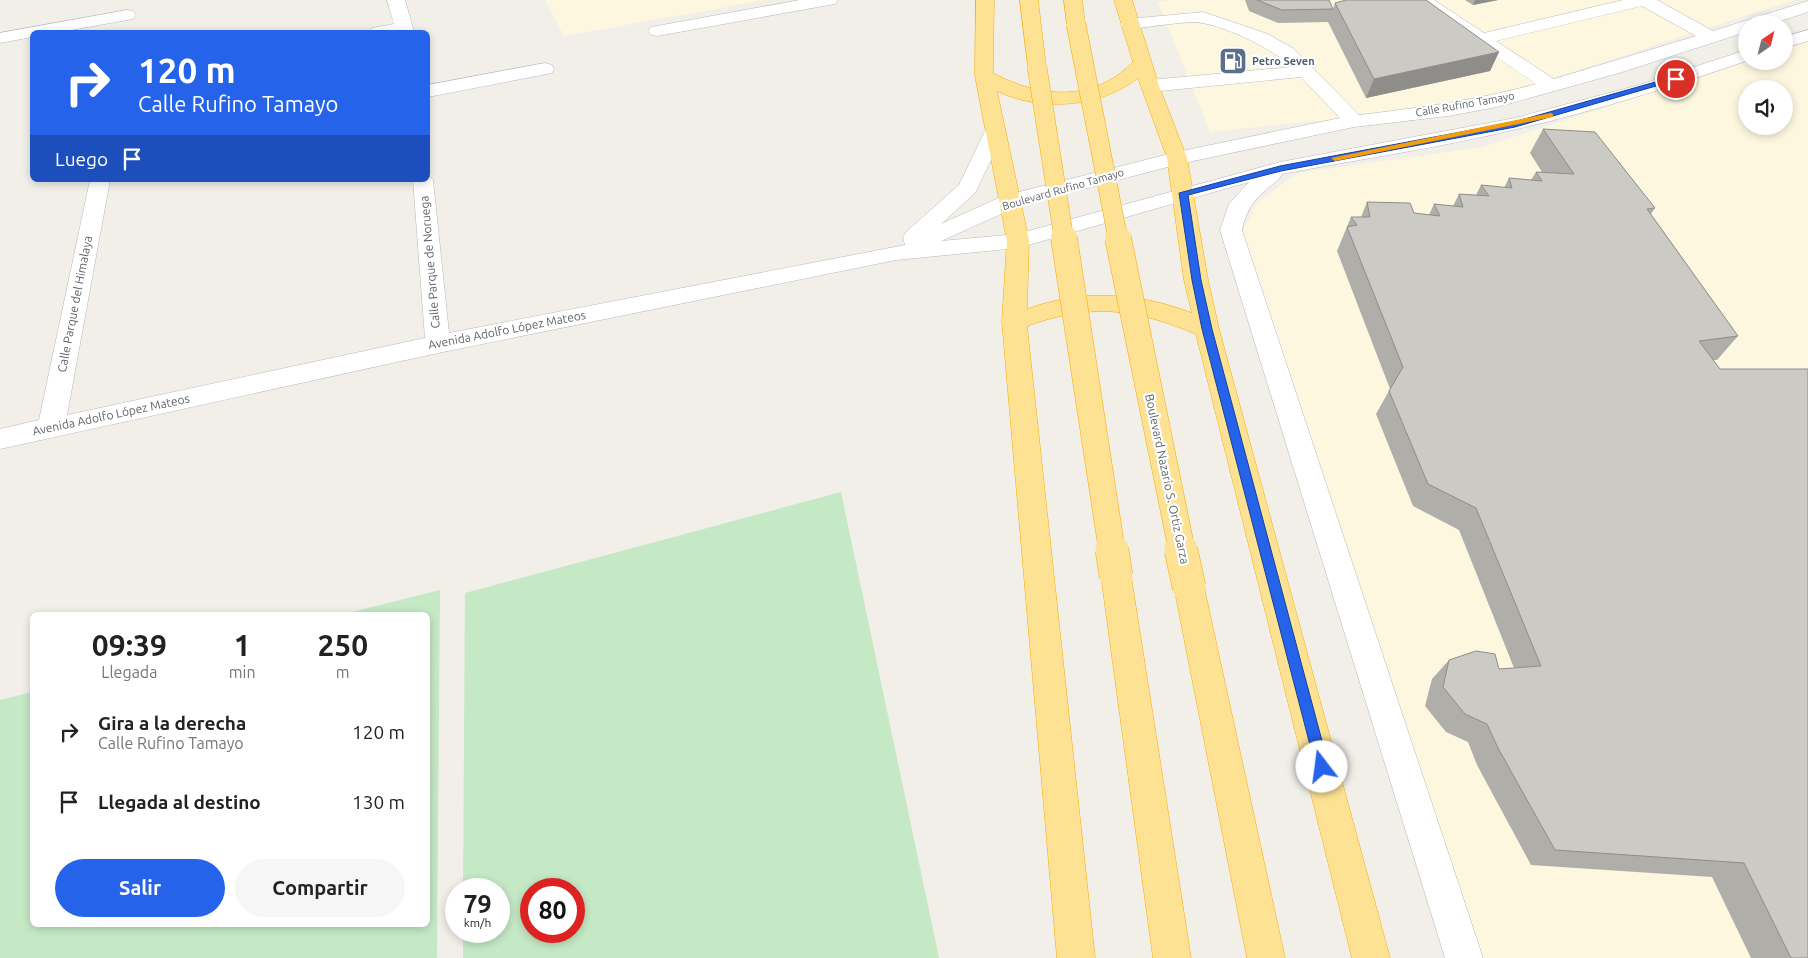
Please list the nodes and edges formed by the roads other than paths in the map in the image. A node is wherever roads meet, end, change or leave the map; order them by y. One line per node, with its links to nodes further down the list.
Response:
1 (396, 0): 14 (street)
2 (829, 0): 15 (street)
3 (984, 0): 26 (highway)
4 (1029, 0): 45 (highway, bridge)
5 (1073, 0): 46 (highway, Boulevard Nazario S. Ortiz Garza, bridge)
6 (1422, 0): 20 (street)
7 (1644, 0): 18 (street); 20 (street)
8 (1808, 6): 10 (street)
9 (1126, 12): 24 (street); 25 (highway)
10 (1780, 15)
11 (126, 16): 13 (street)
12 (1738, 29): 18 (street, Calle Rufino Tamayo)
13 (46, 30)
14 (404, 30)
15 (657, 31)
16 (30, 33): 19 (street)
17 (1808, 35): 21 (street)
18 (1711, 37): 27 (street, Calle Rufino Tamayo)
19 (0, 38)
20 (1482, 40): 27 (street)
21 (1793, 40)
22 (1738, 58): 32 (street)
23 (545, 69): 28 (street)
24 (1306, 71): 25 (street); 29 (street)
25 (1146, 74): 26 (highway); 31 (highway)
26 (984, 76): 30 (highway)
27 (1552, 86): 29 (street, Calle Rufino Tamayo)
28 (430, 91)
29 (1354, 121): 31 (street, Calle Rufino Tamayo)
30 (994, 132): 36 (highway); 38 (street)
31 (1177, 158): 35 (highway); 36 (street, Boulevard Rufino Tamayo)
32 (1280, 168): 35 (street); 48 (street)
33 (100, 182): 42 (street, Calle Parque del Himalaya)
34 (423, 182): 41 (street, Calle Parque de Noruega)
35 (1184, 193): 37 (street); 40 (highway)
36 (1011, 202): 37 (highway); 38 (street, Boulevard Rufino Tamayo)
37 (1018, 241): 38 (street, Avenida Adolfo López Mateos); 39 (highway)
38 (896, 253): 41 (street, Avenida Adolfo López Mateos)
39 (1014, 322): 40 (highway); 44 (highway)
40 (1207, 329): 47 (highway)
41 (438, 344): 42 (street, Avenida Adolfo López Mateos)
42 (51, 428): 43 (street, Avenida Adolfo López Mateos)
43 (0, 439)
44 (1076, 958)
45 (1172, 958)
46 (1266, 958)
47 (1371, 958)
48 (1464, 958)

